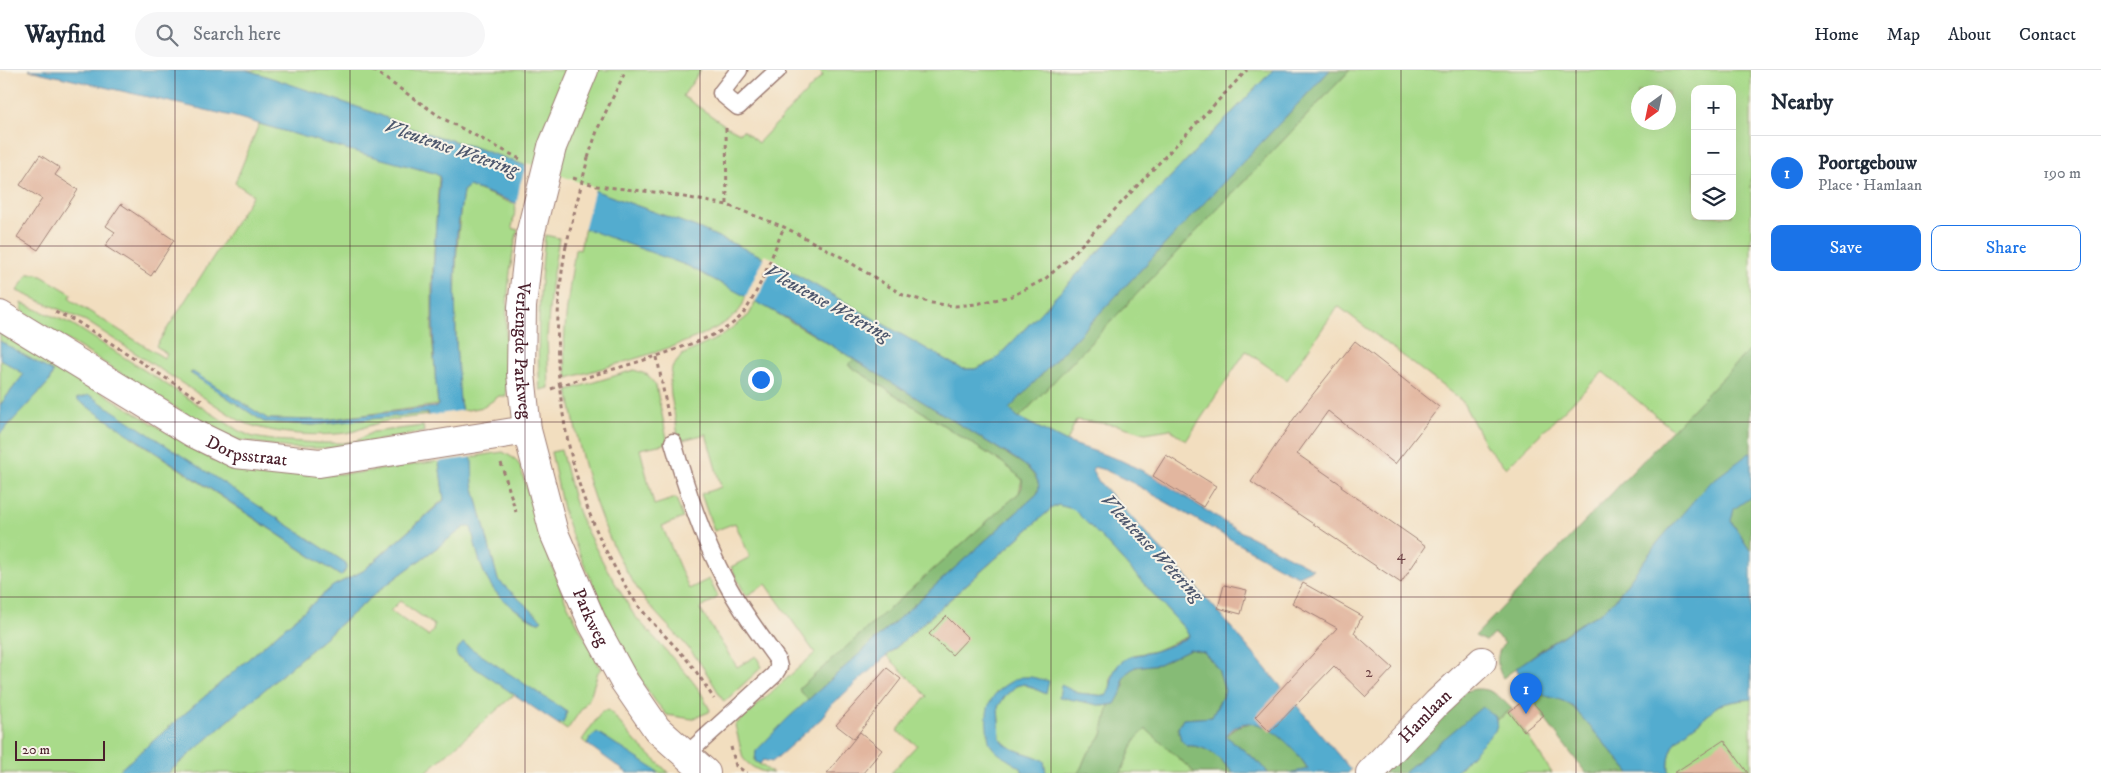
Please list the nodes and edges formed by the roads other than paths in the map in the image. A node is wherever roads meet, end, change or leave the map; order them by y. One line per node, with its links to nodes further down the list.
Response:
1 (584, 70): 5 (street, Verlengde Parkweg, bridge)
2 (739, 70): 3 (lane)
3 (778, 70)
4 (0, 315): 5 (street, Dorpsstraat)
5 (527, 430): 8 (street, Parkweg)
6 (673, 442): 8 (lane)
7 (1482, 661): 10 (street, Hamlaan)
8 (686, 755): 9 (street, Parkweg)
9 (706, 773)
10 (1370, 773)

